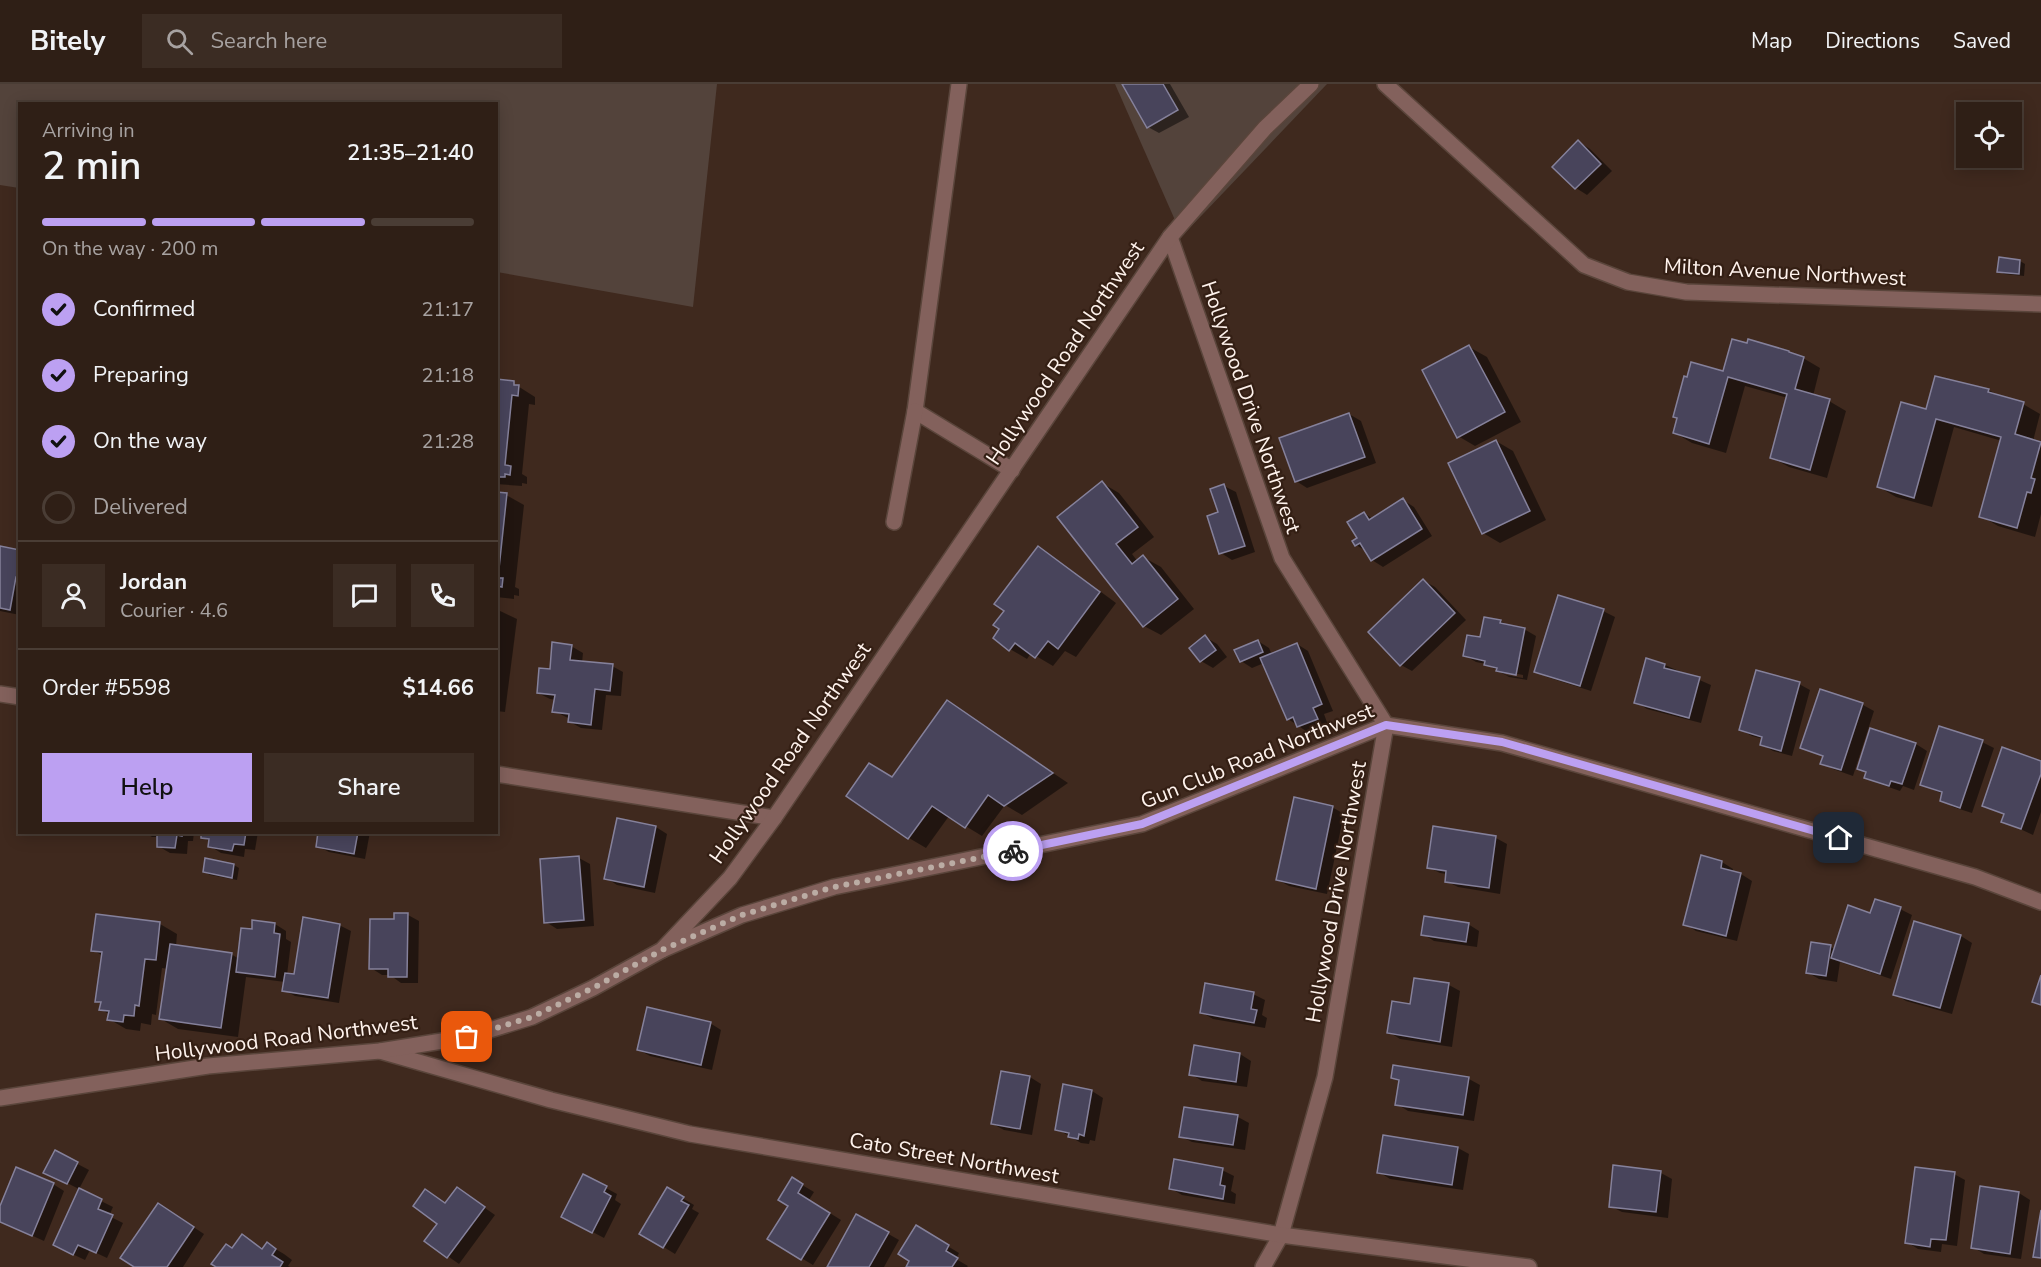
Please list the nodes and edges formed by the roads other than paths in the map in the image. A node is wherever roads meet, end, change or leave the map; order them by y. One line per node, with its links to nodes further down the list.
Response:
1 (959, 84): 6 (street)
2 (1311, 84): 4 (street, Hollywood Road Northwest)
3 (1385, 84): 5 (street, Milton Avenue Northwest)
4 (1170, 237): 7 (street, Hollywood Road Northwest); 11 (street, Hollywood Drive Northwest)
5 (2041, 304)
6 (915, 411): 7 (street); 8 (street)
7 (1012, 470): 13 (street, Hollywood Road Northwest)
8 (894, 522)
9 (0, 694): 10 (street)
10 (18, 697)
11 (1386, 725): 14 (street, Gun Club Road Northwest); 15 (street, Gun Club Road Northwest); 18 (street, Hollywood Drive Northwest)
12 (498, 774): 13 (street)
13 (774, 818): 15 (street, Hollywood Road Northwest)
14 (2041, 902)
15 (662, 950): 16 (street, Hollywood Road Northwest)
16 (380, 1051): 17 (street, Hollywood Road Northwest); 18 (street, Cato Street Northwest)
17 (0, 1098)
18 (1281, 1235): 19 (street, Hollywood Drive Northwest); 20 (street, Cato Street Northwest)
19 (1263, 1267)
20 (1529, 1267)

